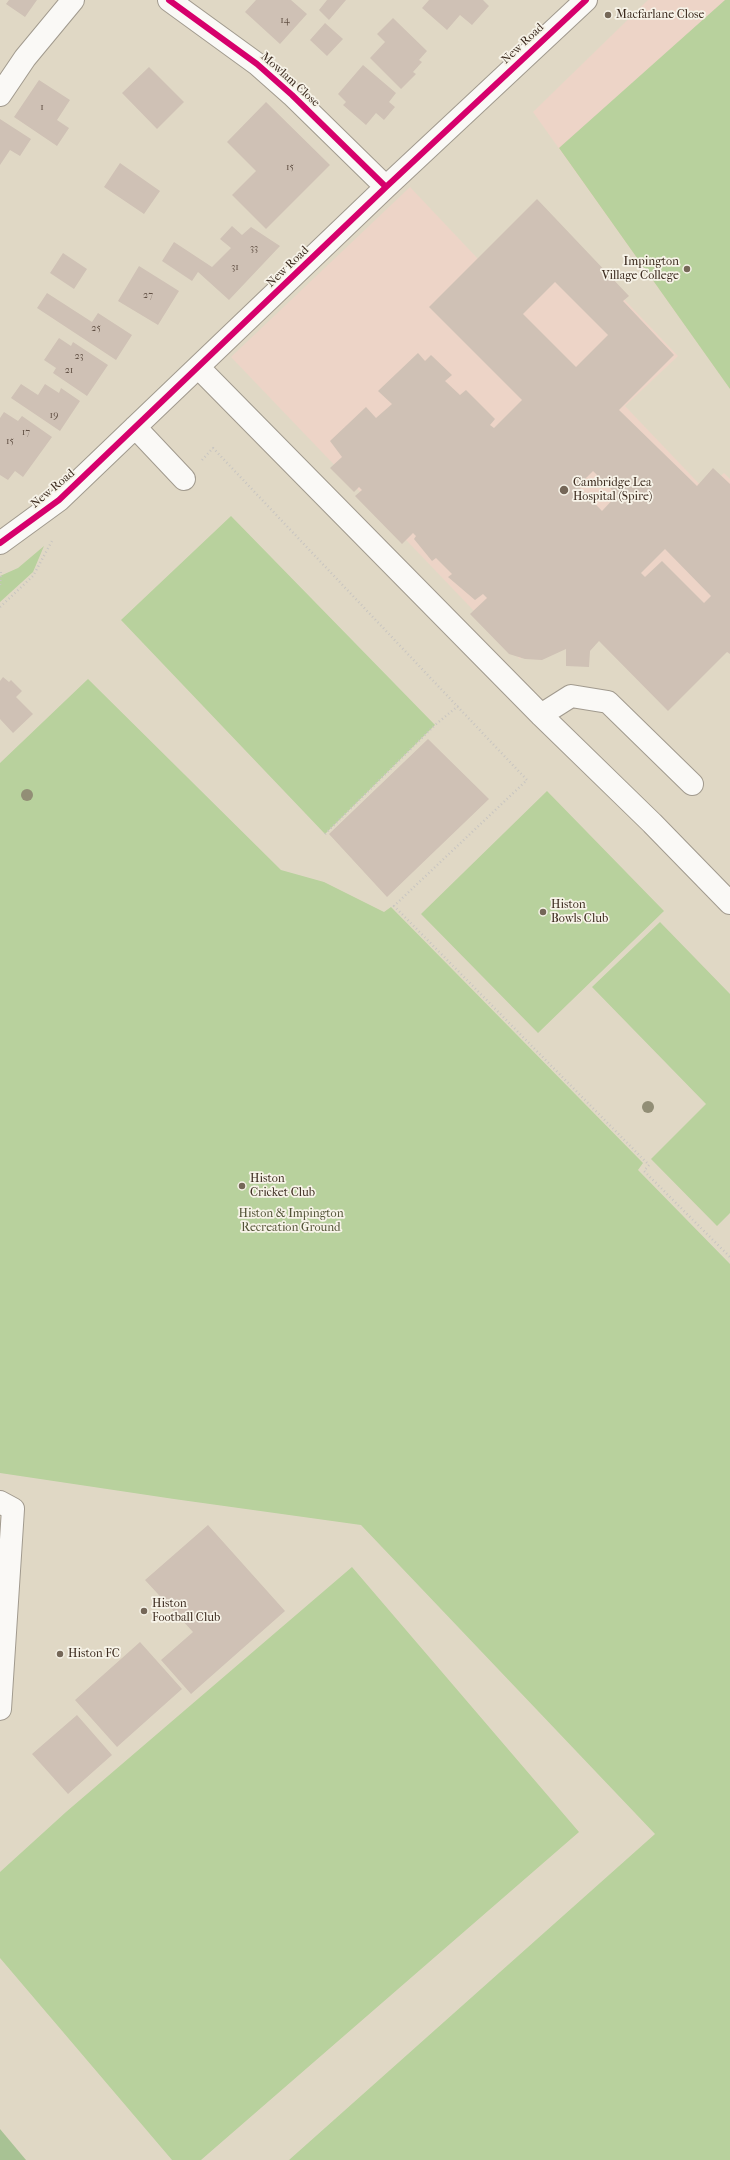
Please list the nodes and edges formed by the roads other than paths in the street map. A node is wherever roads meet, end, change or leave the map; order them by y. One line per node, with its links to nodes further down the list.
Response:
1 (73, 0): 4 (street)
2 (169, 0): 5 (street, Mowlam Close)
3 (581, 2): 5 (street, New Road)
4 (0, 95)
5 (386, 188): 6 (street, New Road)
6 (199, 368): 7 (street, New Road); 10 (street)
7 (135, 427): 8 (street); 9 (street, New Road)
8 (184, 479)
9 (0, 543)
10 (541, 715): 11 (street); 12 (street)
11 (692, 784)
12 (730, 902)
13 (0, 1502): 14 (street)
14 (0, 1709)

